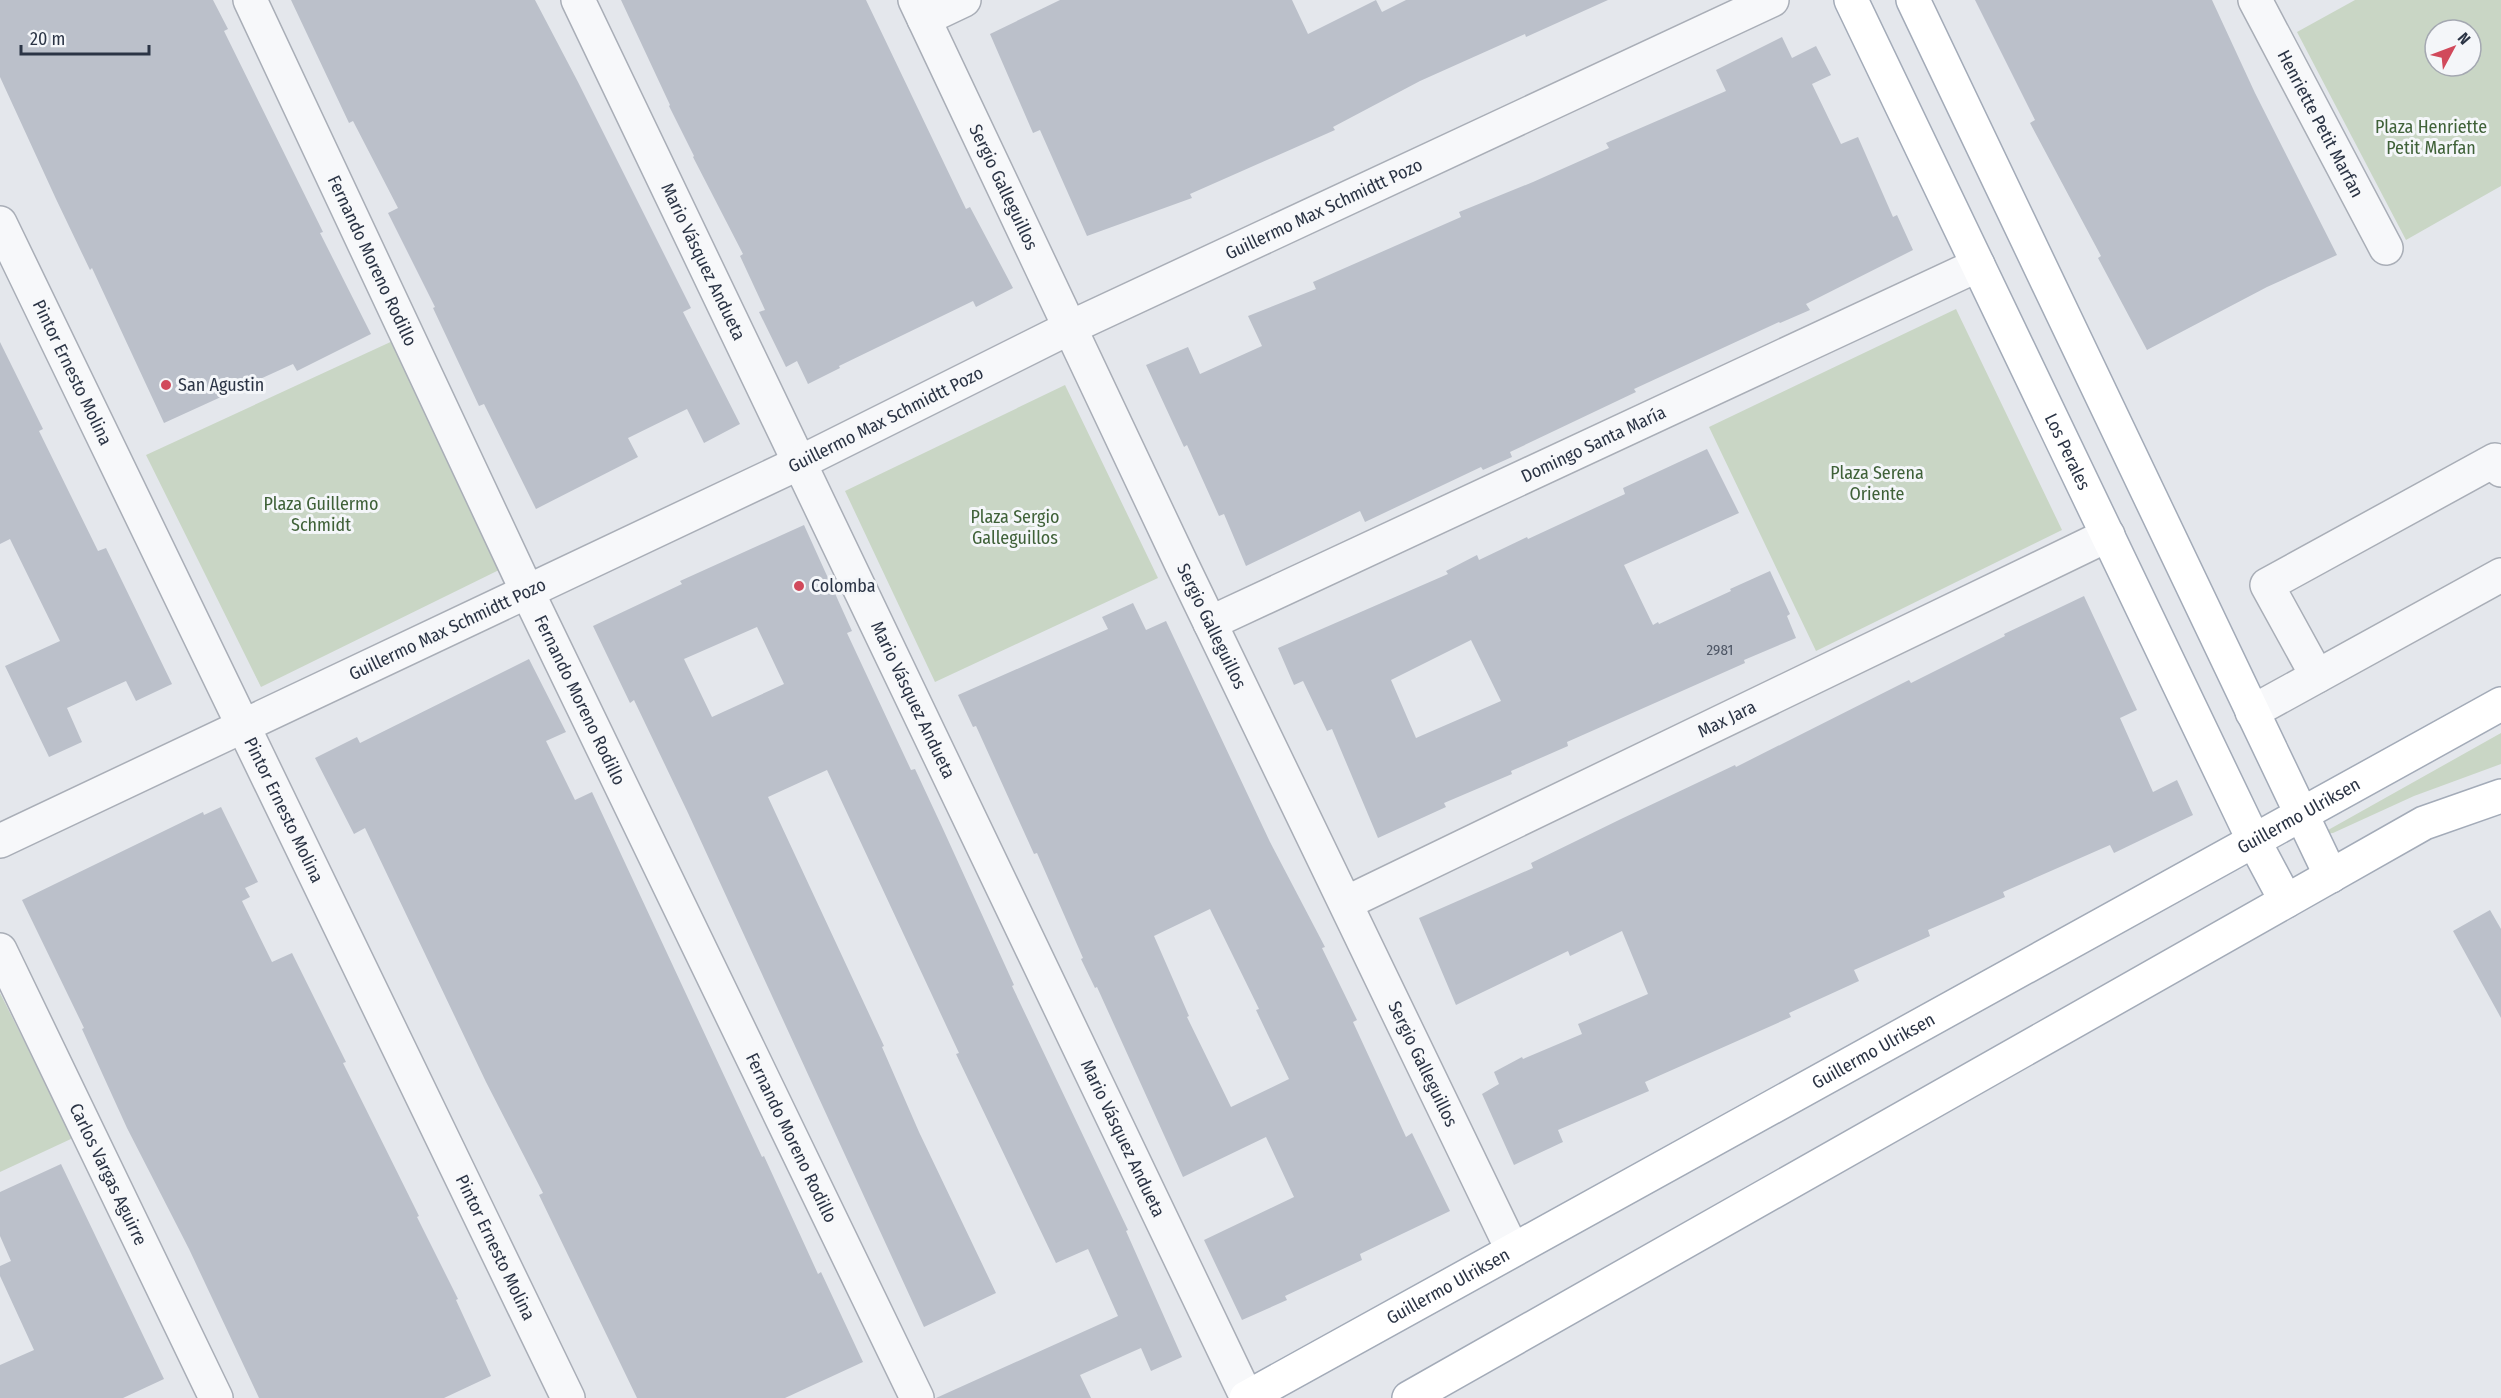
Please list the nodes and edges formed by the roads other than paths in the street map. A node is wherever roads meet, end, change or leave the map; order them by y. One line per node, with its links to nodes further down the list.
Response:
1 (250, 0): 17 (street, Fernando Moreno Rodillo)
2 (578, 0): 13 (street, Mario Vásquez Andueta)
3 (964, 0): 8 (street)
4 (1772, 0): 12 (street, Guillermo Max Schmidtt Pozo)
5 (1851, 0): 11 (main road, Los Perales)
6 (1913, 0): 21 (main road)
7 (2255, 0): 10 (street, Henriette Petit Marfan)
8 (919, 9): 12 (street, Sergio Galleguillos)
9 (0, 223): 22 (street, Pintor Ernesto Molina)
10 (2386, 248)
11 (1978, 265): 15 (main road, Los Perales); 18 (street, Domingo Santa María)
12 (1069, 328): 13 (street, Guillermo Max Schmidtt Pozo); 18 (street, Sergio Galleguillos)
13 (799, 463): 17 (street, Guillermo Max Schmidtt Pozo); 35 (street, Mario Vásquez Andueta)
14 (2501, 470): 19 (street)
15 (2108, 535): 25 (main road, Los Perales); 29 (street, Max Jara)
16 (2501, 575): 19 (street)
17 (527, 591): 22 (street, Guillermo Max Schmidtt Pozo); 34 (street, Fernando Moreno Rodillo)
18 (1210, 623): 29 (street, Sergio Galleguillos)
19 (2317, 676): 21 (street)
20 (2501, 704): 24 (main road, Guillermo Ulriksen)
21 (2252, 712): 24 (main road)
22 (244, 724): 26 (street, Guillermo Max Schmidtt Pozo); 33 (street, Pintor Ernesto Molina)
23 (2501, 796): 27 (main road)
24 (2301, 813): 25 (main road, Guillermo Ulriksen); 27 (main road)
25 (2254, 841): 28 (main road, Los Perales); 31 (main road, Guillermo Ulriksen)
26 (0, 842)
27 (2331, 876): 28 (main road)
28 (2286, 901): 36 (main road)
29 (1346, 903): 31 (street, Sergio Galleguillos)
30 (0, 950): 32 (street, Carlos Vargas Aguirre)
31 (1512, 1250): 35 (main road, Guillermo Ulriksen)
32 (216, 1398)
33 (568, 1398)
34 (916, 1398)
35 (1247, 1398)
36 (1409, 1398)

